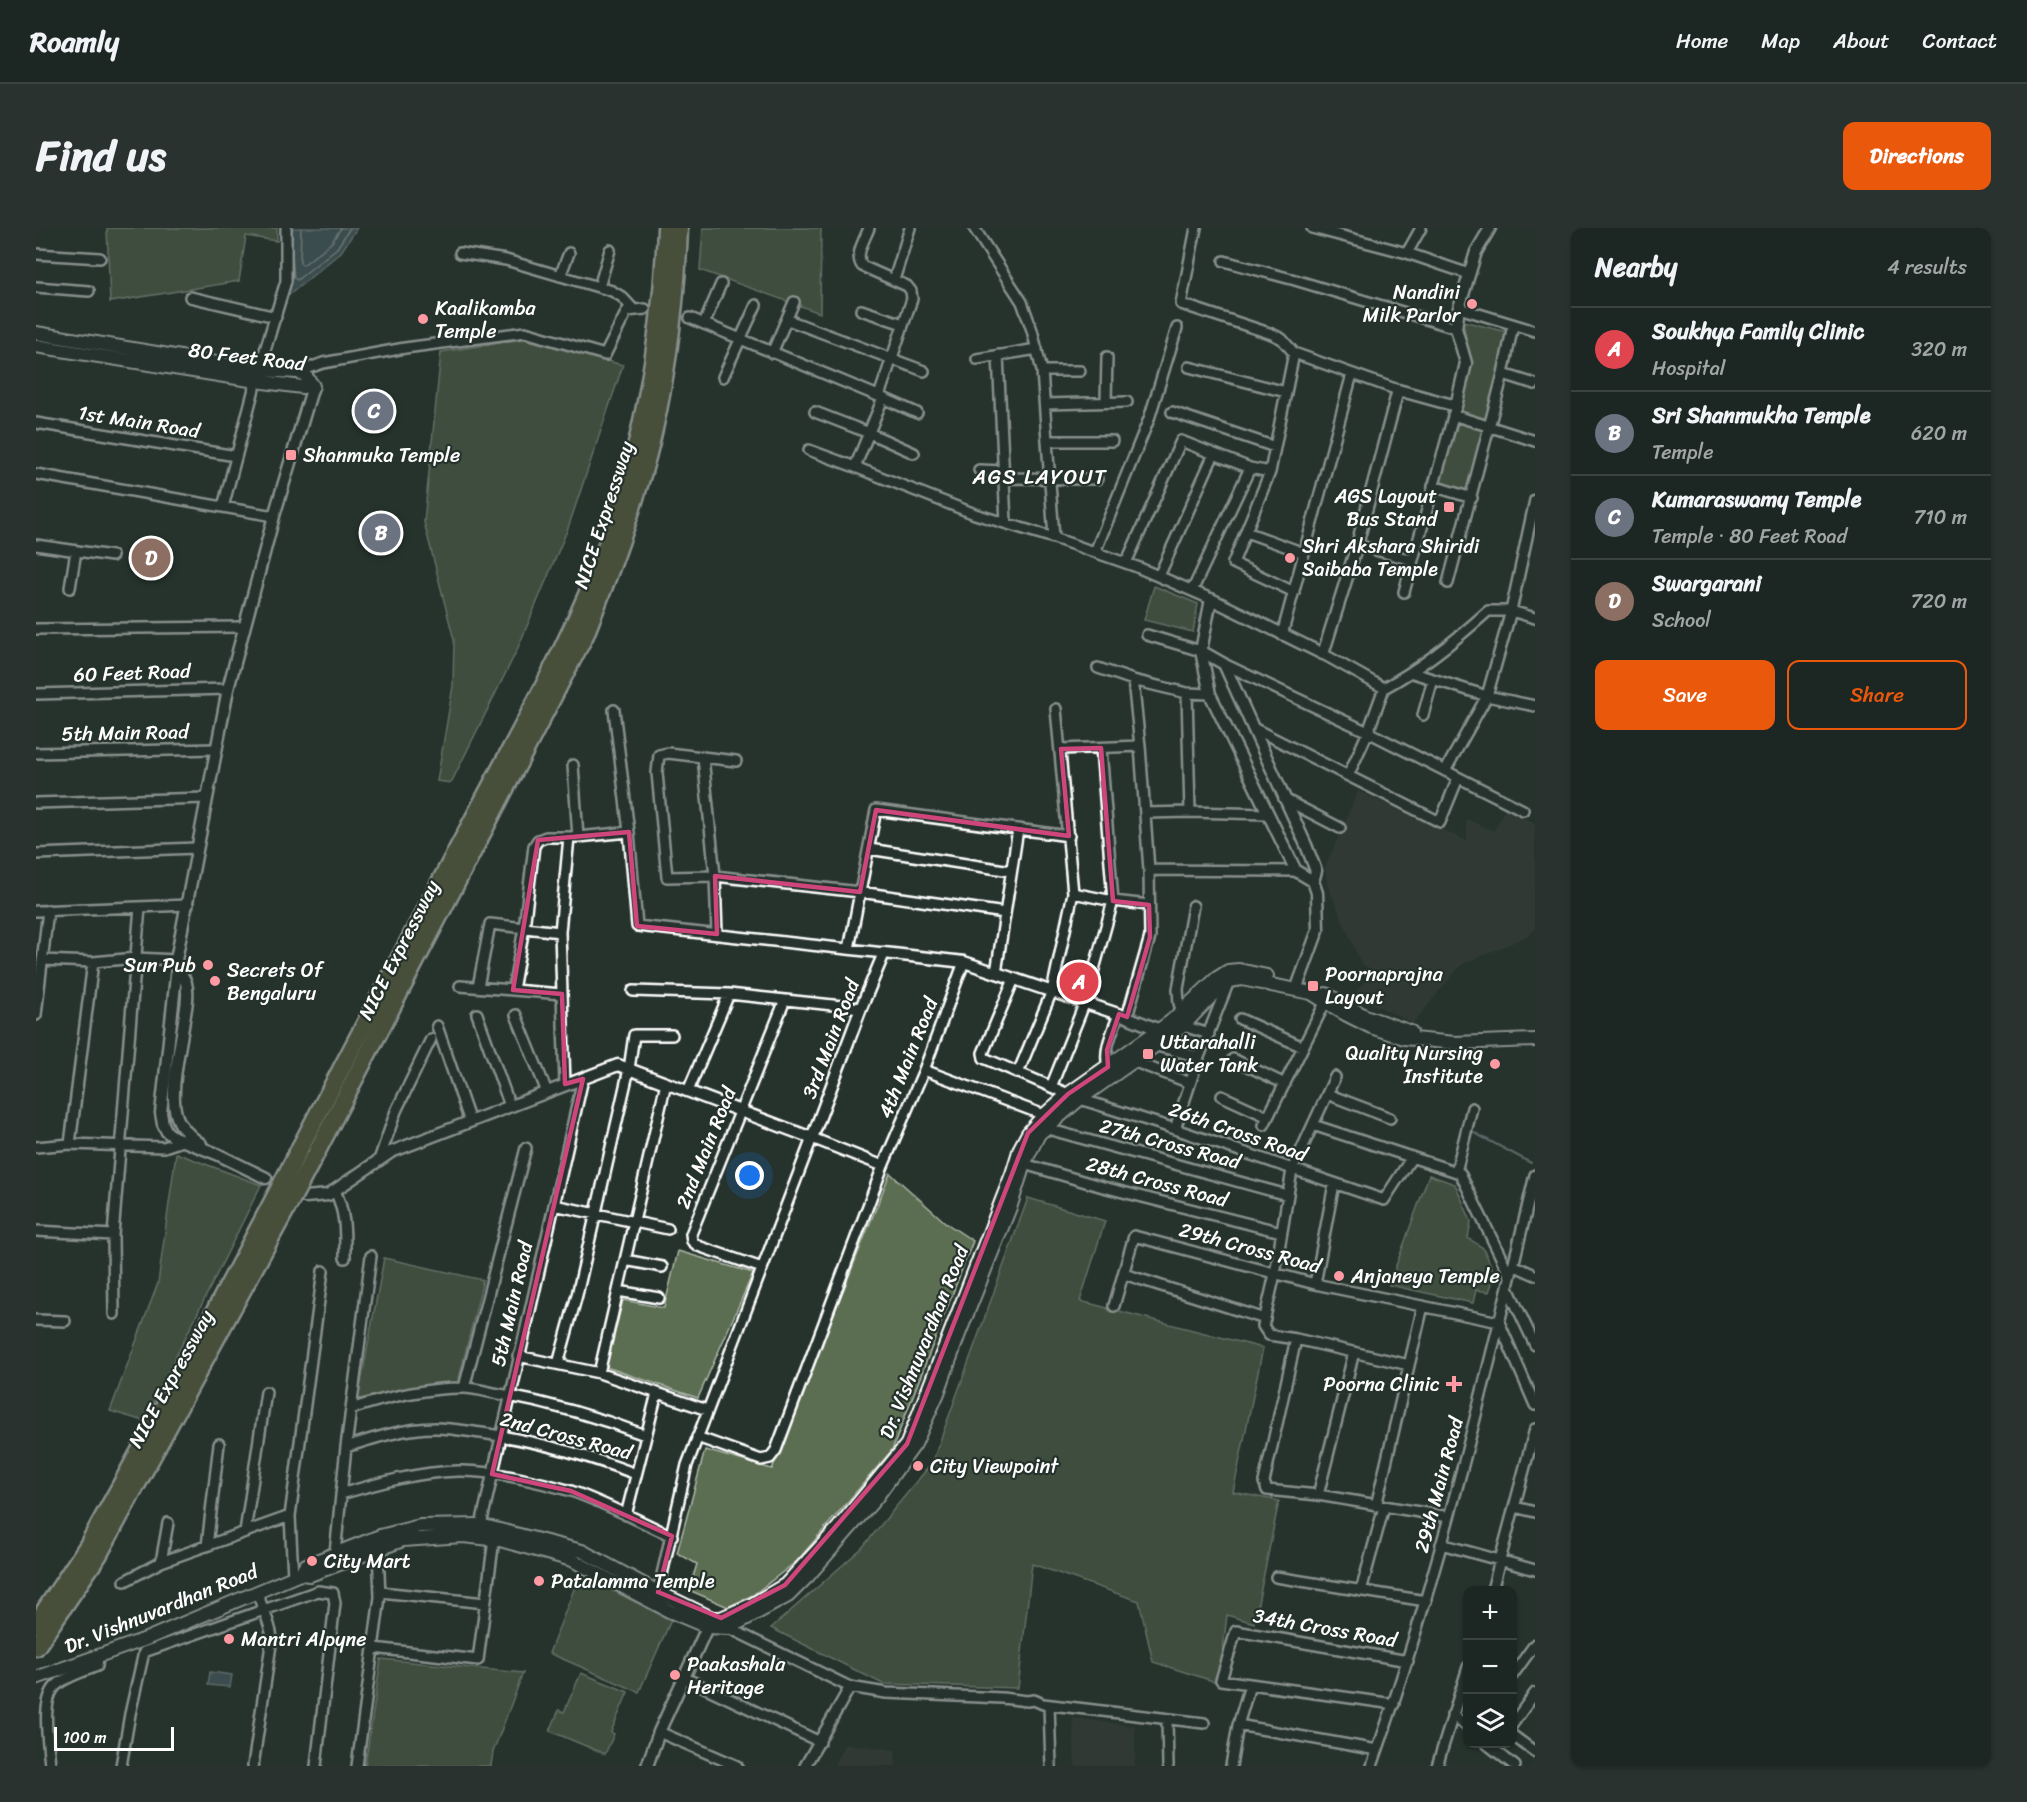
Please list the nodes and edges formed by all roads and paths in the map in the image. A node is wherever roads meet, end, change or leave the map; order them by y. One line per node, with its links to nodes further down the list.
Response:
1 (286, 228): 33 (street)
2 (666, 228): 269 (highway, NICE Expressway, bridge)
3 (679, 228): 269 (highway, NICE Expressway, bridge)
4 (869, 228): 21 (street)
5 (910, 228): 21 (street)
6 (1196, 228): 47 (street)
7 (1312, 228): 11 (street)
8 (1421, 228): 15 (street)
9 (1490, 228): 19 (street)
10 (973, 229): 45 (street)
11 (1359, 234): 15 (street)
12 (610, 250): 24 (street)
13 (460, 253): 20 (street)
14 (569, 253): 20 (street)
15 (1407, 253): 19 (street)
16 (36, 254): 17 (street)
17 (100, 258)
18 (1224, 261): 40 (street)
19 (1469, 274): 29 (street)
20 (560, 276): 24 (street)
21 (894, 280): 37 (street)
22 (721, 284): 36 (street)
23 (36, 286): 25 (street)
24 (598, 287): 31 (street)
25 (89, 291)
26 (190, 297): 33 (street)
27 (794, 302): 35 (street)
28 (756, 304): 43 (street)
29 (1459, 308): 38 (street); 40 (street)
30 (645, 309): 31 (street)
31 (634, 310): 56 (street)
32 (861, 310): 37 (street)
33 (276, 317): 59 (street)
34 (690, 318): 36 (street)
35 (788, 320): 46 (street); 50 (street)
36 (704, 324): 43 (street)
37 (903, 324): 50 (street)
38 (1513, 325): 41 (street); 58 (street)
39 (1177, 328): 103 (street)
40 (1456, 328): 69 (street)
41 (1535, 331)
42 (36, 333): 59 (main road, 80 Feet Road)
43 (740, 339): 46 (street); 60 (street)
44 (36, 346): 59 (main road, 80 Feet Road)
45 (1036, 349): 48 (street); 54 (street)
46 (772, 353): 65 (street)
47 (1294, 353): 57 (street); 64 (street)
48 (998, 355): 51 (street); 89 (street)
49 (1107, 357): 66 (street)
50 (891, 359): 53 (street); 65 (street)
51 (977, 359)
52 (1189, 367): 64 (street)
53 (924, 371)
54 (1042, 371): 55 (street); 68 (street)
55 (1080, 371)
56 (298, 372): 59 (main road, 80 Feet Road); 62 (main road, 80 Feet Road)
57 (1352, 374): 63 (street); 104 (street)
58 (1503, 374): 61 (street); 74 (street)
59 (257, 376): 62 (main road, 80 Feet Road); 83 (street)
60 (723, 377)
61 (1535, 384)
62 (313, 386): 96 (street)
63 (1398, 390): 69 (street); 101 (street)
64 (1286, 392): 79 (street)
65 (881, 397): 72 (street); 75 (street)
66 (1106, 402): 67 (street); 68 (street)
67 (1127, 402)
68 (1045, 404): 76 (street)
69 (1454, 411): 74 (street); 92 (street)
70 (815, 412): 75 (street)
71 (1172, 412): 79 (street)
72 (916, 413)
73 (36, 423): 83 (street, 1st Main Road)
74 (1490, 426): 78 (street); 93 (street)
75 (869, 433): 81 (street); 84 (street)
76 (1047, 441): 77 (street); 90 (street)
77 (1112, 441)
78 (1535, 441)
79 (1275, 447): 87 (street)
80 (809, 450): 84 (street)
81 (915, 453)
82 (1215, 454): 85 (street); 107 (street); 108 (street)
83 (236, 456): 95 (street)
84 (855, 467): 97 (street)
85 (1250, 468): 87 (street); 111 (street)
86 (979, 470): 89 (street)
87 (1270, 472): 98 (street)
88 (36, 474): 95 (street)
89 (1004, 474): 90 (street); 97 (street)
90 (1050, 478): 91 (street); 99 (street)
91 (1097, 479)
92 (1433, 486): 93 (street); 106 (street)
93 (1472, 498): 109 (street)
94 (1535, 500): 115 (street)
95 (223, 507): 96 (street)
96 (274, 516): 117 (street)
97 (1006, 524): 99 (street)
98 (1246, 532): 104 (street); 112 (street)
99 (1054, 538): 103 (street)
100 (36, 545): 102 (street)
101 (1357, 545): 106 (street); 122 (street)
102 (76, 551): 105 (street); 110 (street)
103 (1095, 552): 107 (street)
104 (1304, 553): 112 (street)
105 (112, 556)
106 (1412, 560): 113 (street)
107 (1126, 563): 108 (street)
108 (1159, 576): 111 (street)
109 (1448, 583)
110 (70, 588)
111 (1192, 591): 114 (street)
112 (1294, 592): 120 (street)
113 (1404, 592)
114 (1211, 599): 120 (street); 121 (street)
115 (1510, 611): 116 (street); 125 (street); 133 (street)
116 (1535, 618)
117 (244, 627): 118 (street); 129 (street)
118 (36, 629)
119 (1147, 635): 121 (street)
120 (1282, 635): 122 (street)
121 (1201, 651): 123 (street); 132 (street)
122 (1323, 654): 128 (street)
123 (1224, 663): 138 (street); 139 (street)
124 (1098, 668): 127 (street)
125 (1413, 673): 126 (street); 128 (street)
126 (1432, 679): 133 (street); 137 (street)
127 (1133, 680): 130 (street); 140 (street)
128 (1384, 688): 139 (street)
129 (228, 689): 131 (street, 60 Feet Road); 141 (street)
130 (1187, 693): 132 (street); 155 (street)
131 (36, 694)
132 (1210, 694): 157 (street)
133 (1487, 696): 134 (street); 148 (street)
134 (1535, 706)
135 (1056, 709): 143 (street)
136 (614, 710): 160 (street)
137 (1424, 715)
138 (1253, 728): 149 (street); 152 (street)
139 (1368, 732): 148 (street); 149 (street)
140 (1140, 746): 142 (street); 156 (street)
141 (215, 748): 144 (street, 5th Main Road); 151 (street)
142 (1101, 748): 143 (street); 173 (street)
143 (1061, 749): 161 (street)
144 (36, 753)
145 (703, 757): 146 (street); 169 (street); 169 (street)
146 (736, 761)
147 (573, 765): 162 (street)
148 (1445, 771): 150 (street)
149 (1348, 776): 150 (street)
150 (1458, 778): 154 (street)
151 (206, 798): 153 (street); 163 (street)
152 (1284, 799): 159 (street); 170 (street)
153 (36, 803)
154 (1523, 810)
155 (1190, 812): 156 (street); 157 (street)
156 (1145, 813): 166 (street)
157 (1267, 814): 168 (street)
158 (1018, 828): 161 (street); 164 (street); 167 (street)
159 (1340, 828)
160 (628, 832): 162 (street); 183 (street)
161 (1069, 836): 172 (street)
162 (573, 837): 181 (street); 182 (street)
163 (197, 848): 165 (street); 175 (street)
164 (868, 849): 167 (street); 171 (street)
165 (36, 854)
166 (1149, 870): 168 (street); 174 (street)
167 (1011, 871): 180 (street)
168 (1296, 871): 170 (street)
169 (715, 876): 171 (street); 183 (street)
170 (1313, 881): 195 (street)
171 (860, 892): 180 (street); 184 (street)
172 (1073, 893): 173 (street); 199 (street)
173 (1113, 901): 174 (street); 203 (street)
174 (1149, 905): 210 (street)
175 (188, 906): 177 (street); 190 (street)
176 (1192, 906): 206 (street)
177 (140, 907): 178 (street); 186 (street)
178 (48, 910): 179 (street); 187 (street)
179 (36, 911)
180 (1005, 913): 191 (street)
181 (524, 928): 182 (street); 196 (street); 197 (street)
182 (560, 932): 200 (street)
183 (717, 934): 184 (street)
184 (849, 949): 185 (street)
185 (884, 953): 189 (street); 205 (street, 3rd Main Road)
186 (136, 958): 188 (street); 190 (street); 253 (street)
187 (42, 960): 188 (street); 208 (street)
188 (93, 962): 252 (street)
189 (964, 962): 191 (street); 228 (street, 4th Main Road)
190 (176, 963): 251 (street); 256 (street)
191 (996, 973): 192 (street)
192 (1014, 979): 199 (street); 229 (street, 26th Cross Road)
193 (1229, 981): 195 (main road, Dr. Vishnuvardhan Road); 214 (main road, Dr. Vishnuvardhan Road); 215 (street)
194 (460, 986): 196 (street)
195 (1298, 986): 204 (main road, Dr. Vishnuvardhan Road); 206 (main road, Dr. Vishnuvardhan Road); 216 (main road, Dr. Vishnuvardhan Road)
196 (478, 987): 197 (street)
197 (513, 990): 200 (street)
198 (633, 991): 201 (street)
199 (1052, 991): 203 (street); 229 (street)
200 (562, 994): 234 (street)
201 (729, 994): 202 (street); 237 (street)
202 (785, 1000): 205 (street); 244 (street, 2nd Main Road)
203 (1085, 1002): 210 (street); 236 (street)
204 (1325, 1003): 220 (main road, Dr. Vishnuvardhan Road); 222 (street)
205 (861, 1008): 250 (street, 3rd Main Road)
206 (1182, 1012): 213 (main road, Dr. Vishnuvardhan Road)
207 (477, 1014): 242 (street)
208 (36, 1015)
209 (516, 1015): 238 (street)
210 (1123, 1015): 213 (street); 226 (street)
211 (1240, 1019): 222 (street)
212 (437, 1026): 247 (street)
213 (1165, 1026): 214 (street); 218 (street); 226 (main road, Dr. Vishnuvardhan Road)
214 (1183, 1026): 215 (street); 218 (main road, Dr. Vishnuvardhan Road)
215 (1209, 1034): 223 (street)
216 (1535, 1034)
217 (672, 1035): 227 (street)
218 (1173, 1035): 221 (main road, Dr. Vishnuvardhan Road)
219 (430, 1039): 258 (street)
220 (1535, 1040)
221 (1157, 1046): 223 (street); 225 (main road, Dr. Vishnuvardhan Road)
222 (1303, 1047): 235 (street)
223 (1199, 1057): 233 (street)
224 (1233, 1059): 235 (street)
225 (1135, 1062): 233 (street); 240 (main road, Dr. Vishnuvardhan Road)
226 (1108, 1067): 240 (main road, Dr. Vishnuvardhan Road)
227 (629, 1069): 231 (street); 232 (street); 271 (street)
228 (924, 1070): 246 (street); 260 (street, 4th Main Road)
229 (1018, 1073): 236 (street, 26th Cross Road)
230 (1335, 1077): 239 (street)
231 (583, 1079): 234 (street); 270 (street, 5th Main Road)
232 (666, 1083): 237 (street); 273 (street)
233 (1190, 1083): 249 (street)
234 (565, 1084): 238 (street)
235 (1286, 1084): 241 (street)
236 (1051, 1087): 240 (street, 26th Cross Road)
237 (688, 1091): 244 (street)
238 (547, 1092): 242 (street)
239 (1327, 1094): 245 (street); 248 (street)
240 (1075, 1096): 246 (main road, Dr. Vishnuvardhan Road); 249 (street, 26th Cross Road)
241 (1222, 1096)
242 (510, 1106): 247 (street)
243 (1472, 1108): 262 (street)
244 (741, 1111): 250 (street); 283 (street, 2nd Main Road)
245 (1390, 1118)
246 (1044, 1121): 259 (main road, Dr. Vishnuvardhan Road); 267 (street, 27th Cross Road); 353 (main road, Dr. Vishnuvardhan Road)
247 (470, 1122): 258 (street)
248 (1313, 1125): 257 (street); 261 (street)
249 (1175, 1129): 261 (street, 26th Cross Road)
250 (812, 1138): 260 (street); 283 (street)
251 (182, 1141): 253 (street); 256 (street)
252 (70, 1144): 253 (street); 254 (street)
253 (119, 1145): 277 (street)
254 (36, 1147)
255 (526, 1148): 307 (street)
256 (217, 1154): 264 (street)
257 (1412, 1157): 262 (street); 265 (street, 26th Cross Road)
258 (379, 1160): 266 (street)
259 (1024, 1164): 276 (street, 28th Cross Road); 355 (main road, Dr. Vishnuvardhan Road)
260 (883, 1166): 317 (street, 4th Main Road)
261 (1292, 1170): 265 (street, 26th Cross Road); 267 (street)
262 (1456, 1172): 288 (street)
263 (1535, 1175): 272 (street, 29th Main Road)
264 (266, 1178)
265 (1334, 1184): 289 (street)
266 (335, 1191): 268 (street); 279 (street)
267 (1287, 1195): 276 (street)
268 (305, 1197)
269 (281, 1202): 354 (highway, NICE Expressway); 358 (highway, NICE Expressway)
270 (554, 1205): 271 (street); 303 (street, 5th Main Road)
271 (596, 1213): 273 (street); 304 (street)
272 (1530, 1216): 281 (street, 29th Main Road)
273 (634, 1222): 274 (street); 280 (street)
274 (668, 1229)
275 (36, 1231): 277 (street)
276 (1281, 1232): 286 (street)
277 (113, 1235): 295 (street)
278 (371, 1256): 312 (street)
279 (345, 1258)
280 (625, 1260): 282 (street); 291 (street)
281 (1513, 1265): 287 (street); 288 (street, 29th Main Road)
282 (662, 1267)
283 (762, 1268): 313 (street)
284 (323, 1271): 328 (street)
285 (1124, 1274): 286 (street, 29th Cross Road); 293 (street); 296 (street)
286 (1275, 1274): 289 (street, 29th Cross Road); 296 (street)
287 (1535, 1275)
288 (1510, 1276): 290 (street, 29th Main Road)
289 (1315, 1284): 294 (street, 29th Cross Road)
290 (1508, 1287): 299 (street, 29th Main Road); 301 (street)
291 (618, 1291): 292 (street); 306 (street)
292 (660, 1298)
293 (1114, 1306)
294 (1423, 1306): 299 (street, 29th Cross Road); 305 (street)
295 (114, 1314)
296 (1264, 1319): 300 (street)
297 (36, 1320): 298 (street)
298 (65, 1321)
299 (1499, 1322): 311 (street); 329 (street, 29th Main Road)
300 (1296, 1339): 302 (street); 323 (street)
301 (1535, 1346)
302 (1354, 1352): 305 (street); 323 (street)
303 (518, 1356): 304 (street); 310 (street, 5th Main Road)
304 (558, 1364): 306 (street)
305 (1409, 1365): 324 (street)
306 (599, 1373): 309 (street)
307 (464, 1388): 310 (street); 312 (street)
308 (266, 1392): 332 (street)
309 (657, 1393): 313 (street); 316 (street)
310 (510, 1396): 315 (street, 5th Main Road); 316 (street)
311 (1535, 1406)
312 (351, 1409): 319 (street)
313 (707, 1410): 317 (street)
314 (1535, 1429): 325 (street)
315 (501, 1435): 319 (street, 2nd Cross Road); 320 (street, 5th Main Road); 321 (street, 2nd Cross Road)
316 (645, 1435): 321 (street)
317 (697, 1437): 333 (street)
318 (219, 1444): 336 (street)
319 (346, 1447): 322 (street)
320 (492, 1474): 322 (street); 327 (street); 331 (street, 5th Main Road)
321 (636, 1474): 327 (street)
322 (341, 1494): 338 (street)
323 (1318, 1496): 324 (street)
324 (1380, 1506): 329 (street); 346 (street)
325 (1515, 1507): 326 (street); 339 (street)
326 (1535, 1512)
327 (626, 1515): 333 (street)
328 (290, 1516): 332 (street); 342 (street)
329 (1449, 1517): 335 (street, 29th Main Road)
330 (168, 1523): 340 (street)
331 (479, 1531): 334 (main road, Dr. Vishnuvardhan Road); 337 (main road, Dr. Vishnuvardhan Road); 338 (main road, Dr. Vishnuvardhan Road); 349 (main road, Dr. Vishnuvardhan Road)
332 (245, 1533): 336 (street)
333 (672, 1536): 349 (street)
334 (494, 1539): 351 (street); 353 (main road, Dr. Vishnuvardhan Road)
335 (1441, 1544): 339 (street); 350 (street, 29th Main Road)
336 (207, 1546): 340 (street)
337 (378, 1549): 342 (main road, Dr. Vishnuvardhan Road); 348 (street)
338 (335, 1553): 342 (main road, Dr. Vishnuvardhan Road)
339 (1501, 1561): 341 (street); 345 (street)
340 (161, 1562): 344 (street)
341 (1535, 1570)
342 (297, 1576): 347 (main road, Dr. Vishnuvardhan Road)
343 (1276, 1577): 346 (street)
344 (125, 1581)
345 (1493, 1586)
346 (1361, 1591): 350 (street)
347 (257, 1592): 352 (street); 356 (main road, Dr. Vishnuvardhan Road)
348 (381, 1592): 351 (street); 359 (street)
349 (658, 1593): 353 (main road, Dr. Vishnuvardhan Road)
350 (1426, 1601): 361 (street, 29th Main Road)
351 (485, 1603): 359 (street)
352 (263, 1610): 356 (street); 386 (street); 387 (street)
353 (713, 1621): 355 (main road, Dr. Vishnuvardhan Road); 364 (street)
354 (36, 1624)
355 (729, 1628): 367 (street)
356 (186, 1630): 360 (main road, Dr. Vishnuvardhan Road); 385 (street)
357 (1535, 1644): 362 (street)
358 (36, 1647)
359 (374, 1648): 388 (street)
360 (98, 1656): 363 (main road, Dr. Vishnuvardhan Road); 384 (street)
361 (1408, 1661): 366 (street, 34th Cross Road); 370 (street, 29th Main Road)
362 (1517, 1669)
363 (36, 1678)
364 (685, 1678): 377 (street); 379 (street)
365 (1463, 1680): 371 (street)
366 (1250, 1685): 370 (street); 376 (street)
367 (850, 1687): 369 (street); 379 (street)
368 (1535, 1693): 372 (street)
369 (1046, 1704): 373 (street); 392 (street)
370 (1394, 1704): 381 (street, 29th Main Road)
371 (1452, 1715): 375 (street); 383 (street)
372 (1517, 1718)
373 (1167, 1719): 374 (street); 393 (street)
374 (1204, 1723)
375 (1463, 1724)
376 (1238, 1725): 381 (street); 394 (street)
377 (659, 1732): 389 (street); 390 (street)
378 (1517, 1739): 382 (street)
379 (820, 1742): 391 (street)
380 (1493, 1748): 396 (street)
381 (1377, 1750): 395 (street, 29th Main Road)
382 (1535, 1752)
383 (1441, 1764)
384 (50, 1766)
385 (121, 1766)
386 (253, 1766)
387 (316, 1766)
388 (357, 1766)
389 (647, 1766)
390 (737, 1766)
391 (805, 1766)
392 (1051, 1766)
393 (1168, 1766)
394 (1231, 1766)
395 (1372, 1766)
396 (1515, 1766)

